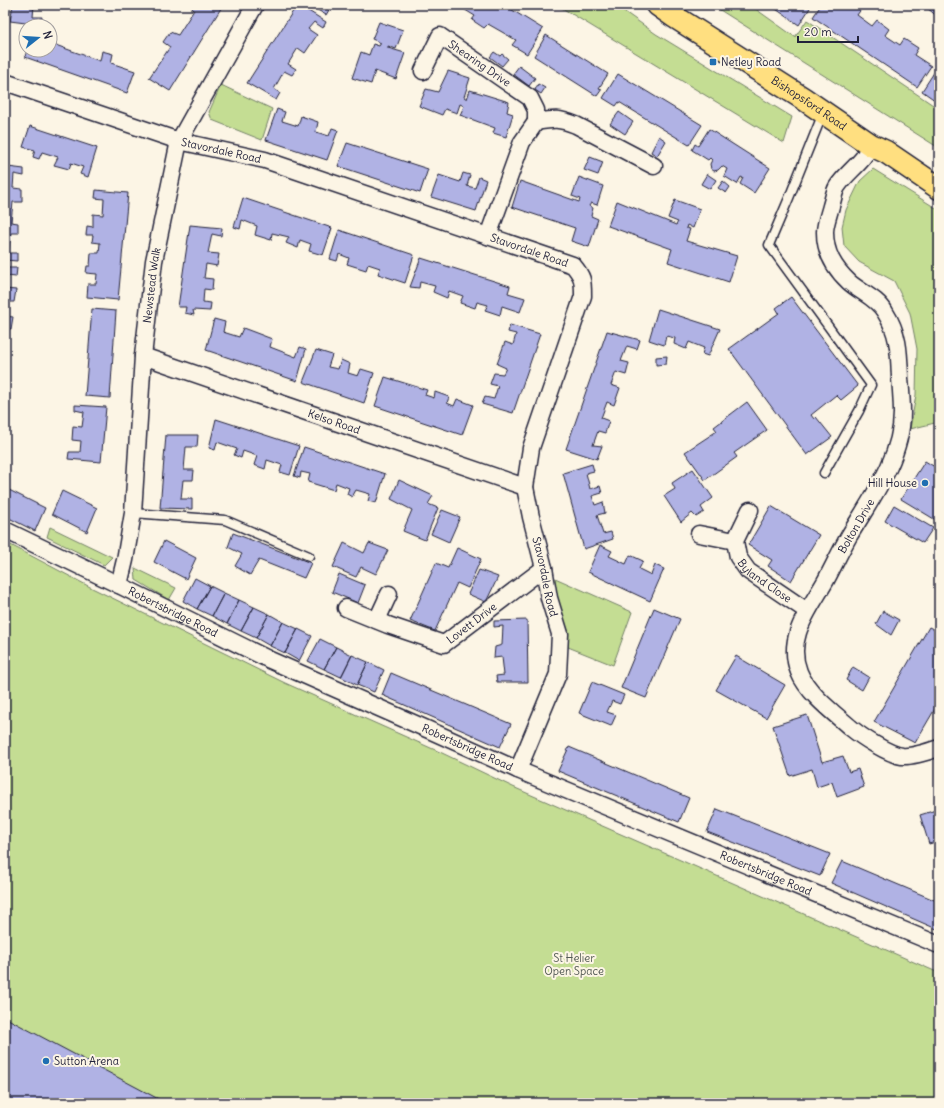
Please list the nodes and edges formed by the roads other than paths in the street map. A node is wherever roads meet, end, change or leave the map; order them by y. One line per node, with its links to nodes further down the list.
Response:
1 (255, 5): 7 (street, Newstead Walk)
2 (658, 5): 5 (main road, Bishopsford Road)
3 (423, 71): 6 (street, Shearing Drive)
4 (5, 82): 7 (street, Stavordale Road)
5 (823, 113): 8 (main road, Bishopsford Road); 13 (lane)
6 (536, 122): 9 (street); 11 (street)
7 (180, 141): 11 (street, Stavordale Road); 12 (street, Newstead Walk)
8 (871, 145): 10 (main road, Bishopsford Road); 25 (street, Bolton Drive)
9 (654, 166)
10 (939, 188)
11 (488, 236): 14 (street, Stavordale Road)
12 (143, 356): 14 (street, Kelso Road); 16 (street, Newstead Walk)
13 (824, 473)
14 (525, 487): 21 (street, Stavordale Road)
15 (750, 510): 19 (street, Byland Close)
16 (133, 513): 20 (lane); 22 (street, Newstead Walk)
17 (5, 530): 22 (street, Robertsbridge Road)
18 (698, 534): 19 (street, Byland Close)
19 (735, 541): 25 (street, Byland Close)
20 (309, 556)
21 (544, 568): 26 (street, Lovett Drive); 28 (street, Stavordale Road)
22 (119, 585): 28 (street, Robertsbridge Road)
23 (389, 594): 26 (street)
24 (346, 608): 26 (street, Lovett Drive)
25 (807, 610): 27 (street, Bolton Drive)
26 (377, 620)
27 (939, 748)
28 (518, 770): 29 (street, Robertsbridge Road)
29 (939, 945)

